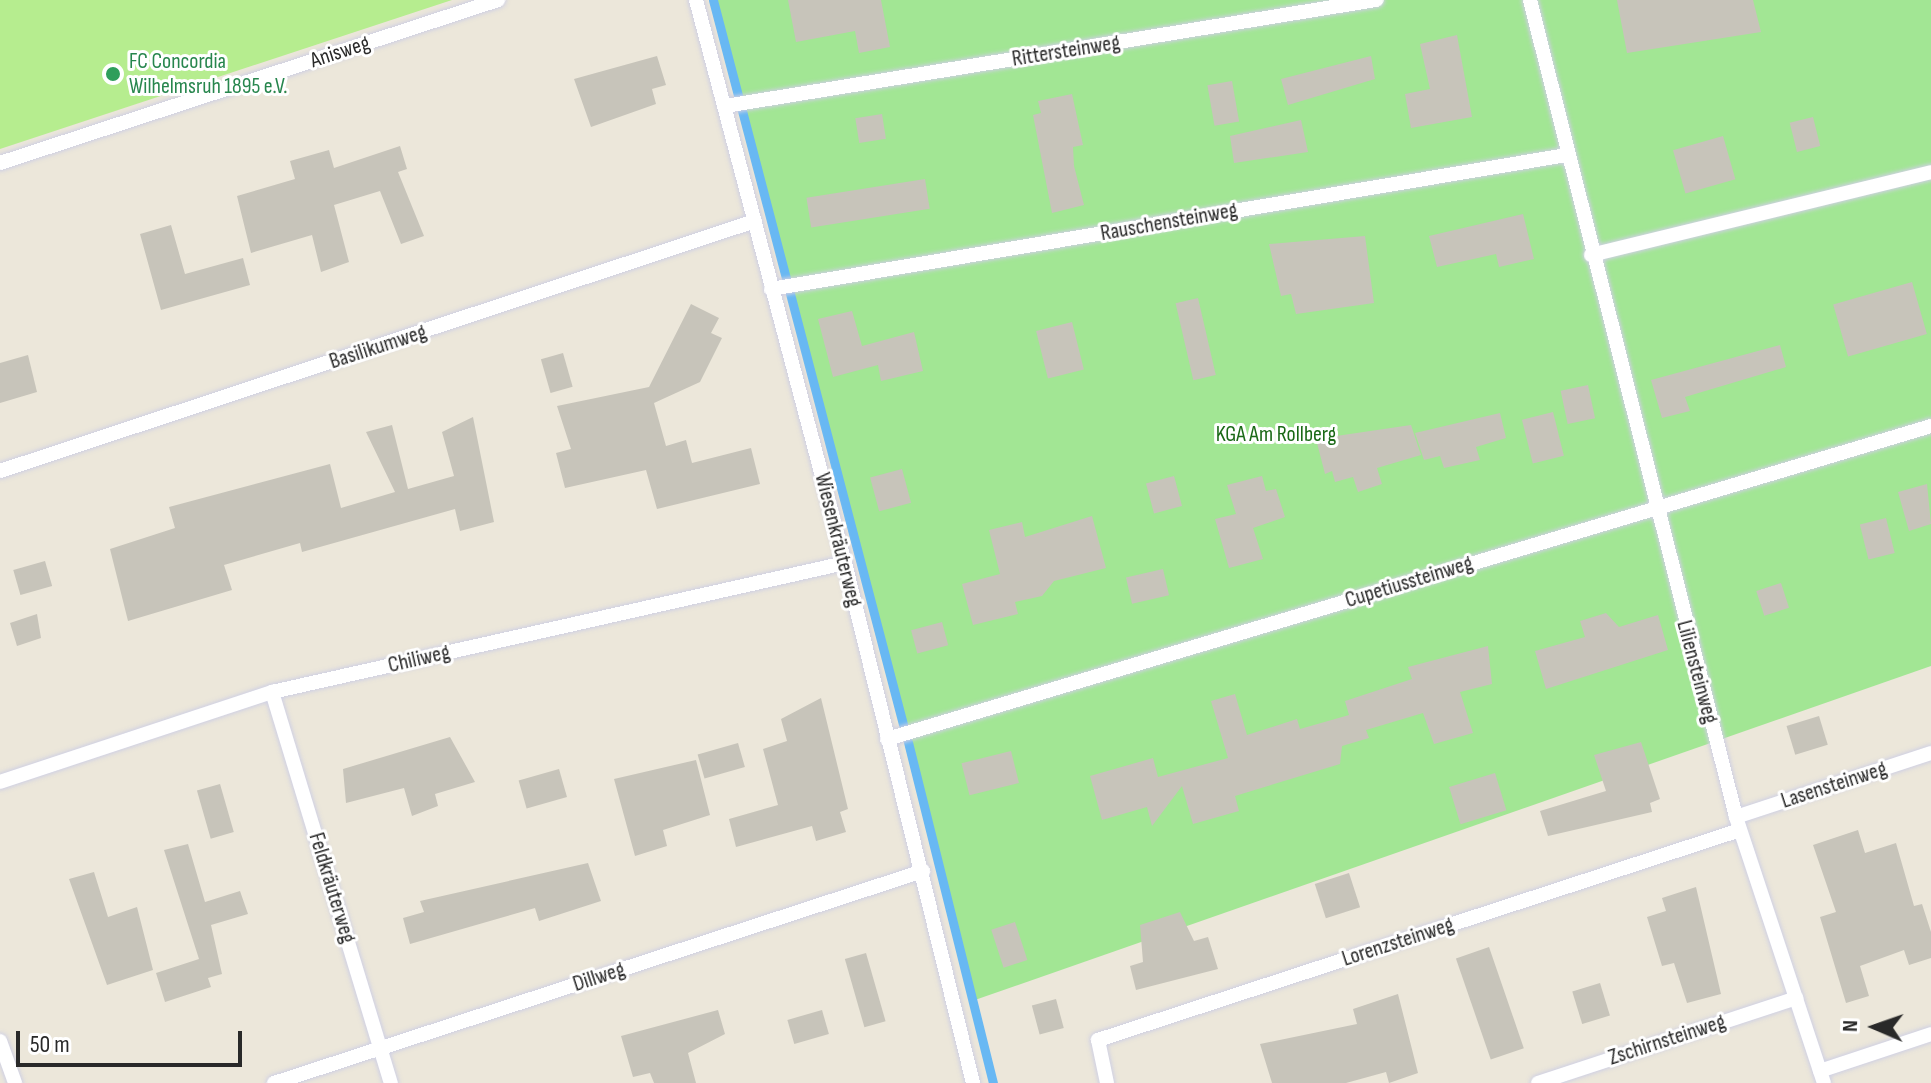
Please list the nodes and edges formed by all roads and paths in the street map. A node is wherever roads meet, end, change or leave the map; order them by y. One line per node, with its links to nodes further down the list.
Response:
1 (498, 0): 7 (lane, Anisweg)
2 (696, 0): 5 (lane, Wiesenkräuterweg)
3 (1376, 0): 5 (lane, Rittersteinweg)
4 (1530, 0): 6 (lane, Liliensteinweg)
5 (725, 106): 9 (lane, Wiesenkräuterweg)
6 (1567, 155): 10 (lane, Liliensteinweg); 11 (lane, Rauschensteinweg)
7 (0, 163)
8 (1931, 172): 10 (lane)
9 (755, 221): 11 (lane, Wiesenkräuterweg); 13 (lane, Basilikumweg)
10 (1591, 255): 14 (lane, Liliensteinweg)
11 (784, 287): 15 (lane, Wiesenkräuterweg)
12 (1931, 426): 14 (lane, Cupetiussteinweg)
13 (0, 471)
14 (1654, 509): 17 (lane, Cupetiussteinweg); 20 (lane, Liliensteinweg)
15 (845, 563): 16 (lane, Chiliweg); 17 (lane, Wiesenkräuterweg)
16 (272, 692): 19 (lane, Chiliweg); 25 (lane, Feldkräuterweg)
17 (887, 739): 21 (lane, Wiesenkräuterweg)
18 (1931, 753): 20 (lane, Lasensteinweg)
19 (0, 782)
20 (1738, 824): 22 (lane, Liliensteinweg); 31 (lane, Lorenzsteinweg)
21 (923, 871): 25 (lane, Dillweg); 30 (lane, Wiesenkräuterweg)
22 (1796, 998): 26 (lane, Liliensteinweg); 32 (lane, Zschirnsteinweg)
23 (1931, 1034): 26 (lane)
24 (0, 1041): 27 (lane)
25 (381, 1049): 28 (lane, Dillweg); 29 (lane, Feldkräuterweg)
26 (1822, 1077)
27 (15, 1083)
28 (274, 1083)
29 (391, 1083)
30 (973, 1083)
31 (1107, 1083)
32 (1538, 1083)

